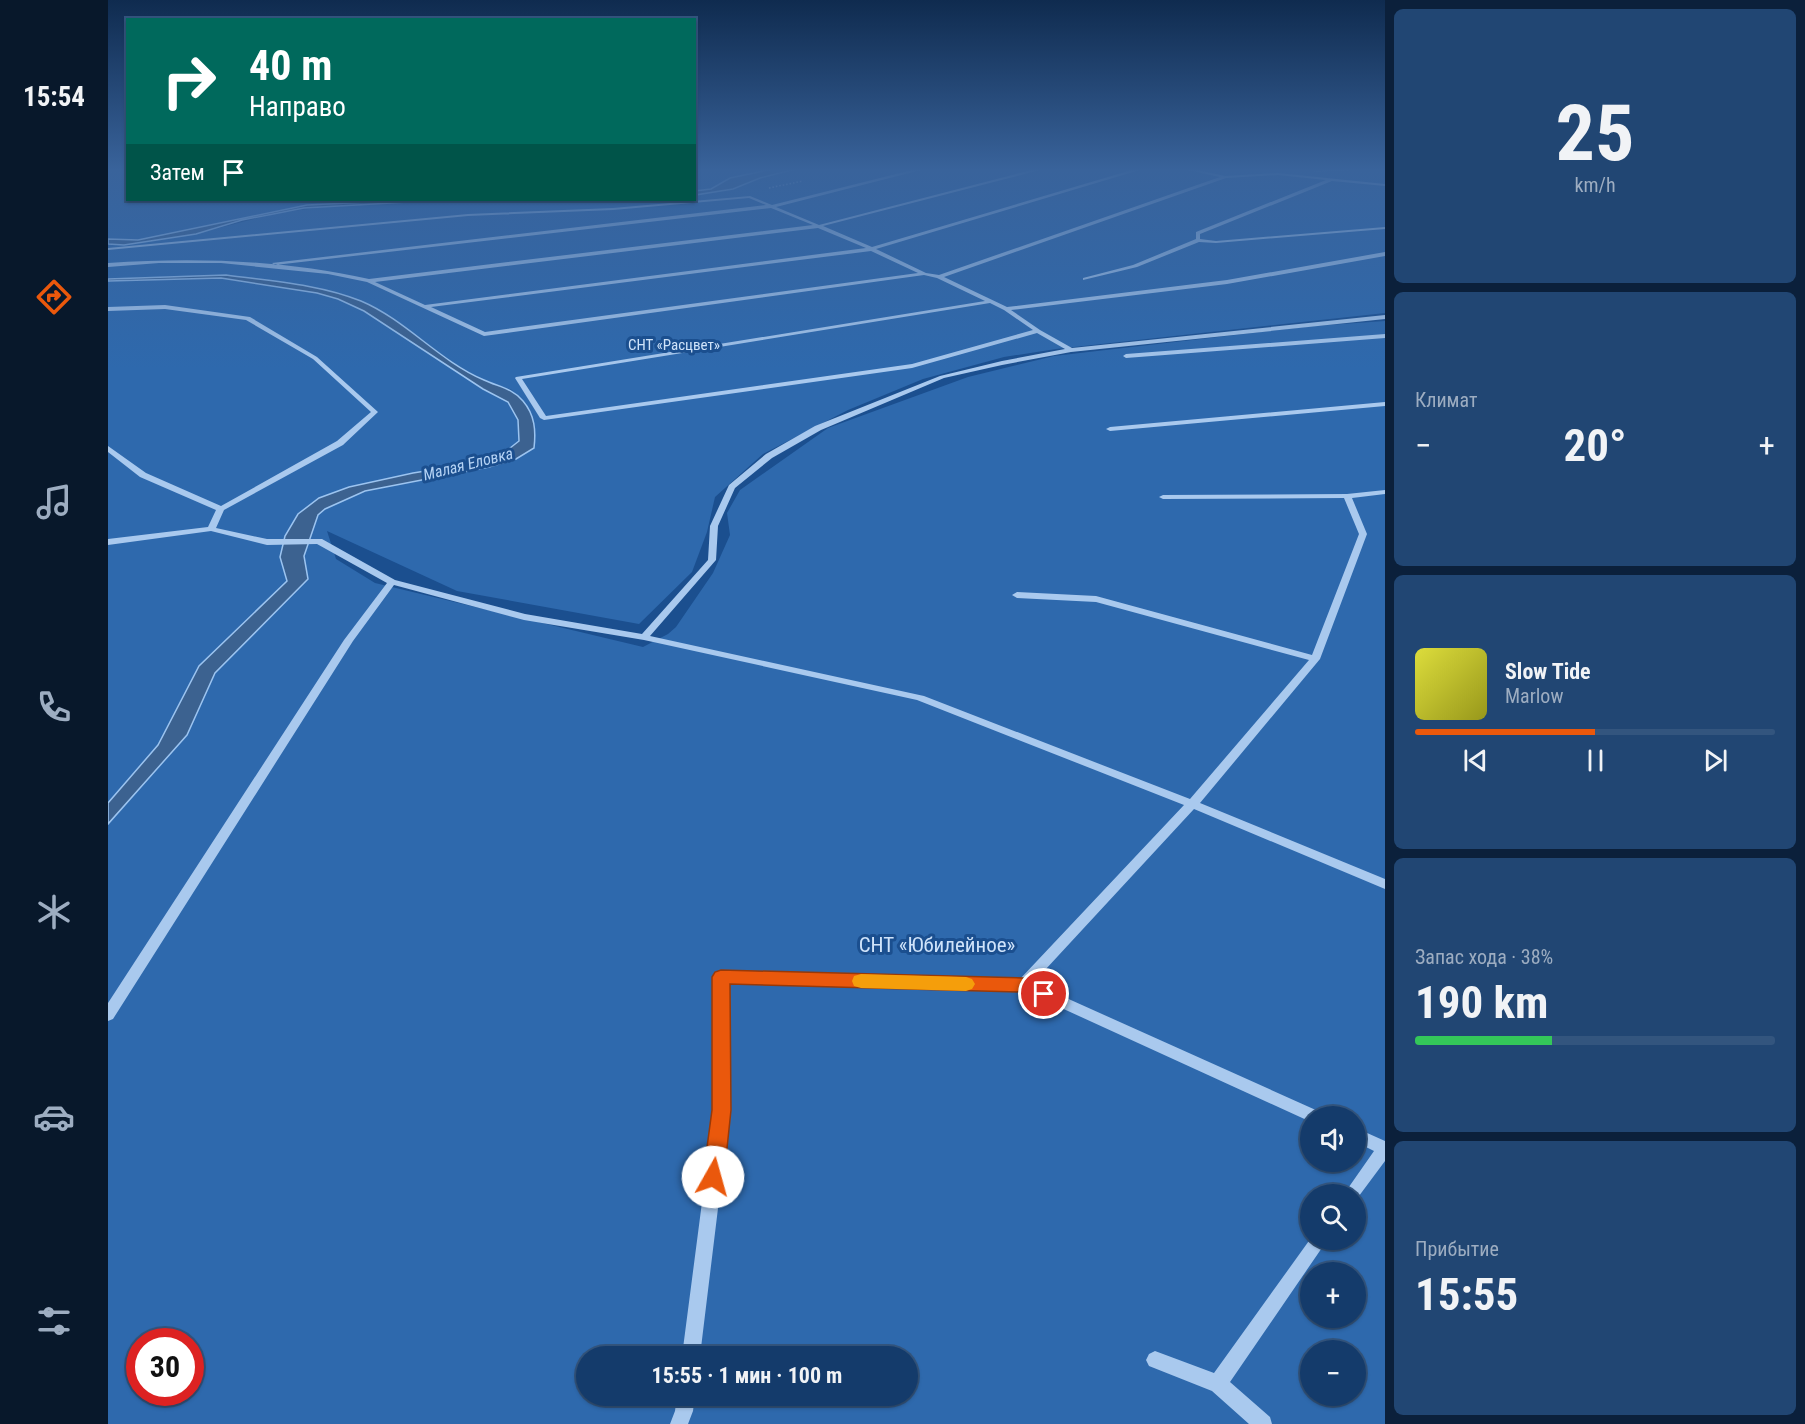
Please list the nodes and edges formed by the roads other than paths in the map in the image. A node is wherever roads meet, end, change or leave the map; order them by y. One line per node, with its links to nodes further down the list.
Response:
1 (242, 235): 10 (street)
2 (505, 235): 18 (street)
3 (742, 235): 22 (street)
4 (841, 235): 13 (street)
5 (918, 235): 13 (street)
6 (1059, 235): 20 (street)
7 (1198, 235): 9 (street)
8 (1295, 235): 9 (street)
9 (1198, 240): 21 (street)
10 (181, 241): 11 (street); 12 (street)
11 (174, 247)
12 (108, 249)
13 (872, 249): 19 (street); 24 (street)
14 (166, 254): 16 (street)
15 (1385, 255): 26 (street)
16 (159, 261): 17 (street); 18 (street)
17 (108, 264)
18 (266, 265): 22 (street)
19 (924, 274): 20 (street); 24 (street)
20 (939, 278): 23 (street)
21 (1085, 279)
22 (369, 281): 24 (street)
23 (989, 302): 26 (street); 28 (street)
24 (427, 306)
25 (108, 309): 38 (street)
26 (1006, 309): 28 (street)
27 (1385, 317): 30 (street)
28 (1038, 332): 30 (street)
29 (1385, 336): 31 (street)
30 (1071, 350): 43 (street)
31 (1126, 356)
32 (1385, 404): 33 (street)
33 (1110, 429)
34 (108, 448): 38 (street)
35 (1385, 492): 36 (street)
36 (1347, 496): 37 (street); 44 (street)
37 (1163, 497)
38 (221, 508): 39 (street)
39 (211, 529): 40 (street); 41 (street)
40 (108, 542)
41 (393, 582): 43 (street); 48 (street)
42 (1017, 595): 44 (street)
43 (644, 637): 45 (street)
44 (1315, 659): 45 (street)
45 (1192, 804): 46 (street); 47 (street)
46 (1385, 884)
47 (1023, 985): 49 (street); 54 (street)
48 (108, 1015)
49 (1300, 1110)
50 (1366, 1139): 51 (street)
51 (1385, 1148): 52 (street)
52 (1359, 1184)
53 (1312, 1250): 56 (street)
54 (692, 1346)
55 (1155, 1360): 56 (street)
56 (1218, 1384): 59 (street)
57 (685, 1406): 58 (street)
58 (679, 1424)
59 (1263, 1424)

